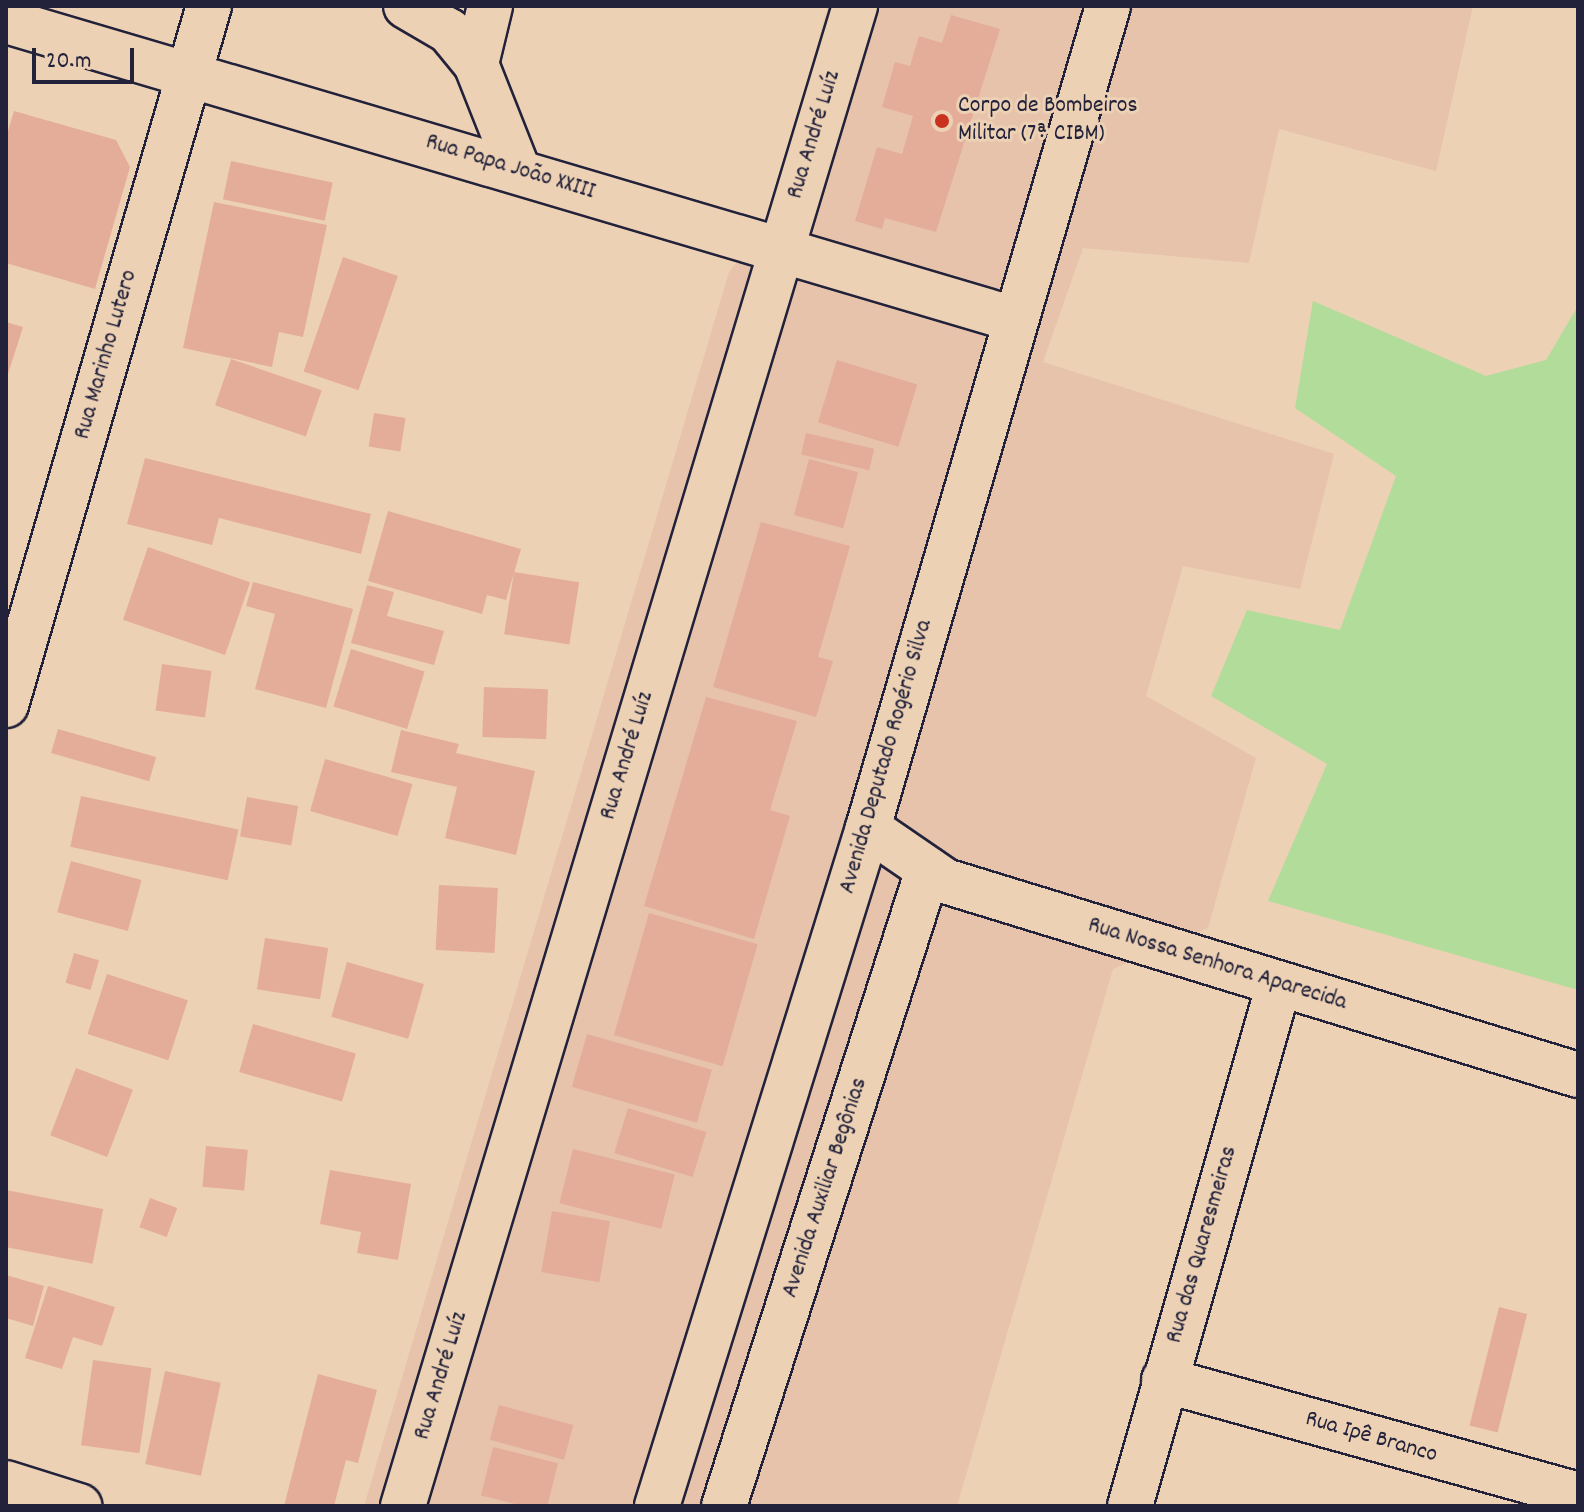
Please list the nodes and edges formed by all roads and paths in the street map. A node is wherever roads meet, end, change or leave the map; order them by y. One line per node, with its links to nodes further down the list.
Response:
1 (209, 6): 8 (street, Rua Marinho Lutero)
2 (406, 6): 7 (street)
3 (490, 6): 7 (street)
4 (855, 6): 10 (street, Rua André Luíz)
5 (1108, 6): 11 (street, Avenida Deputado Rogério Silva)
6 (6, 21): 8 (street, Rua Papa João XXIII)
7 (476, 64): 9 (street)
8 (189, 71): 9 (street, Rua Papa João XXIII); 12 (street, Rua Marinho Lutero)
9 (518, 170): 10 (street, Rua Papa João XXIII)
10 (780, 249): 11 (street, Rua Papa João XXIII); 22 (street, Rua André Luíz)
11 (1014, 319): 13 (street, Avenida Deputado Rogério Silva)
12 (6, 705)
13 (868, 828): 14 (street, Rua Nossa Senhora Aparecida); 20 (street, Avenida Deputado Rogério Silva)
14 (928, 870): 15 (street, Rua Nossa Senhora Aparecida); 24 (street, Avenida Auxiliar Begônias)
15 (1279, 984): 16 (street, Rua Nossa Senhora Aparecida); 17 (street, Rua das Quaresmeiras)
16 (1578, 1075)
17 (1164, 1380): 19 (street, Rua Ipê Branco); 25 (street, Rua das Quaresmeiras)
18 (6, 1483): 21 (street)
19 (1578, 1495)
20 (659, 1500): 23 (street)
21 (79, 1506)
22 (403, 1506)
23 (708, 1506)
24 (724, 1506)
25 (1130, 1506)

